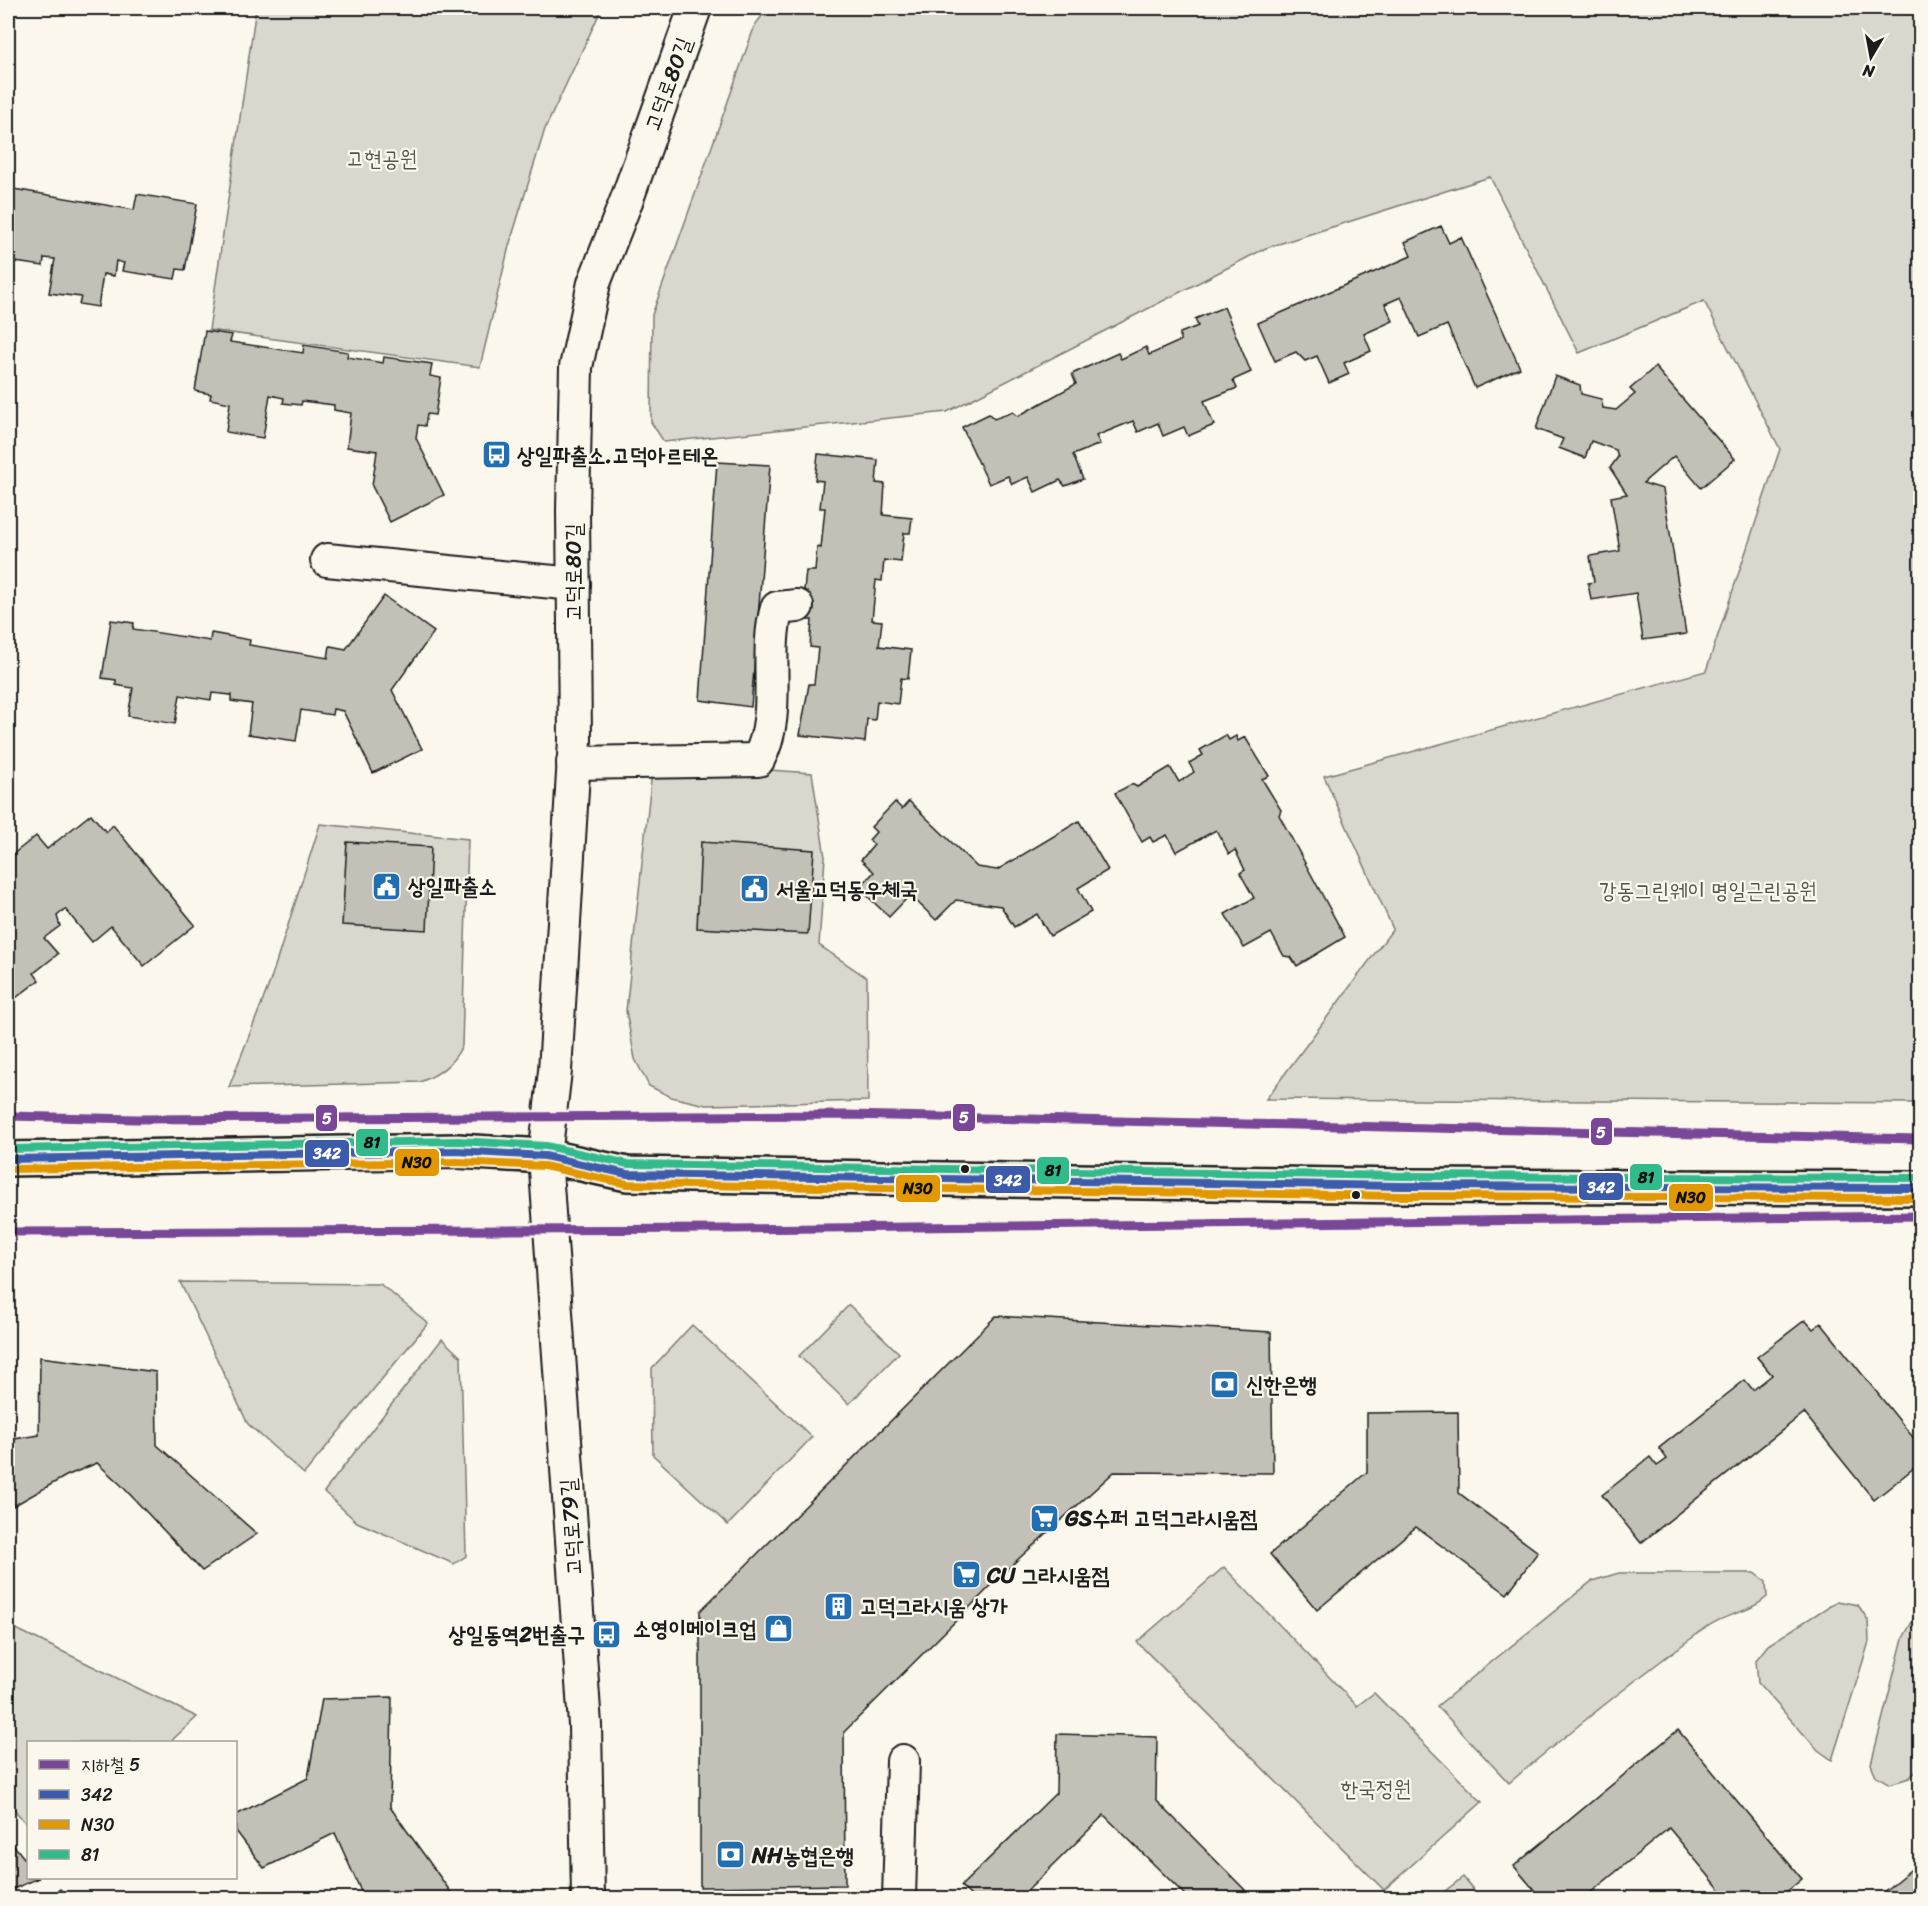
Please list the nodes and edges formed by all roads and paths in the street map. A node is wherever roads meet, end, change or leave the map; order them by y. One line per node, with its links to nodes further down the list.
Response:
1 (695, 8): 3 (street, 고덕로80길)
2 (327, 560): 3 (street)
3 (574, 584): 5 (street, 고덕로80길)
4 (797, 606): 5 (street)
5 (573, 763): 6 (street, 고덕로80길)
6 (545, 1156): 7 (main road); 8 (main road); 10 (street, 고덕로79길)
7 (8, 1159)
8 (1920, 1188)
9 (903, 1761): 11 (street)
10 (588, 1899)
11 (899, 1899)

